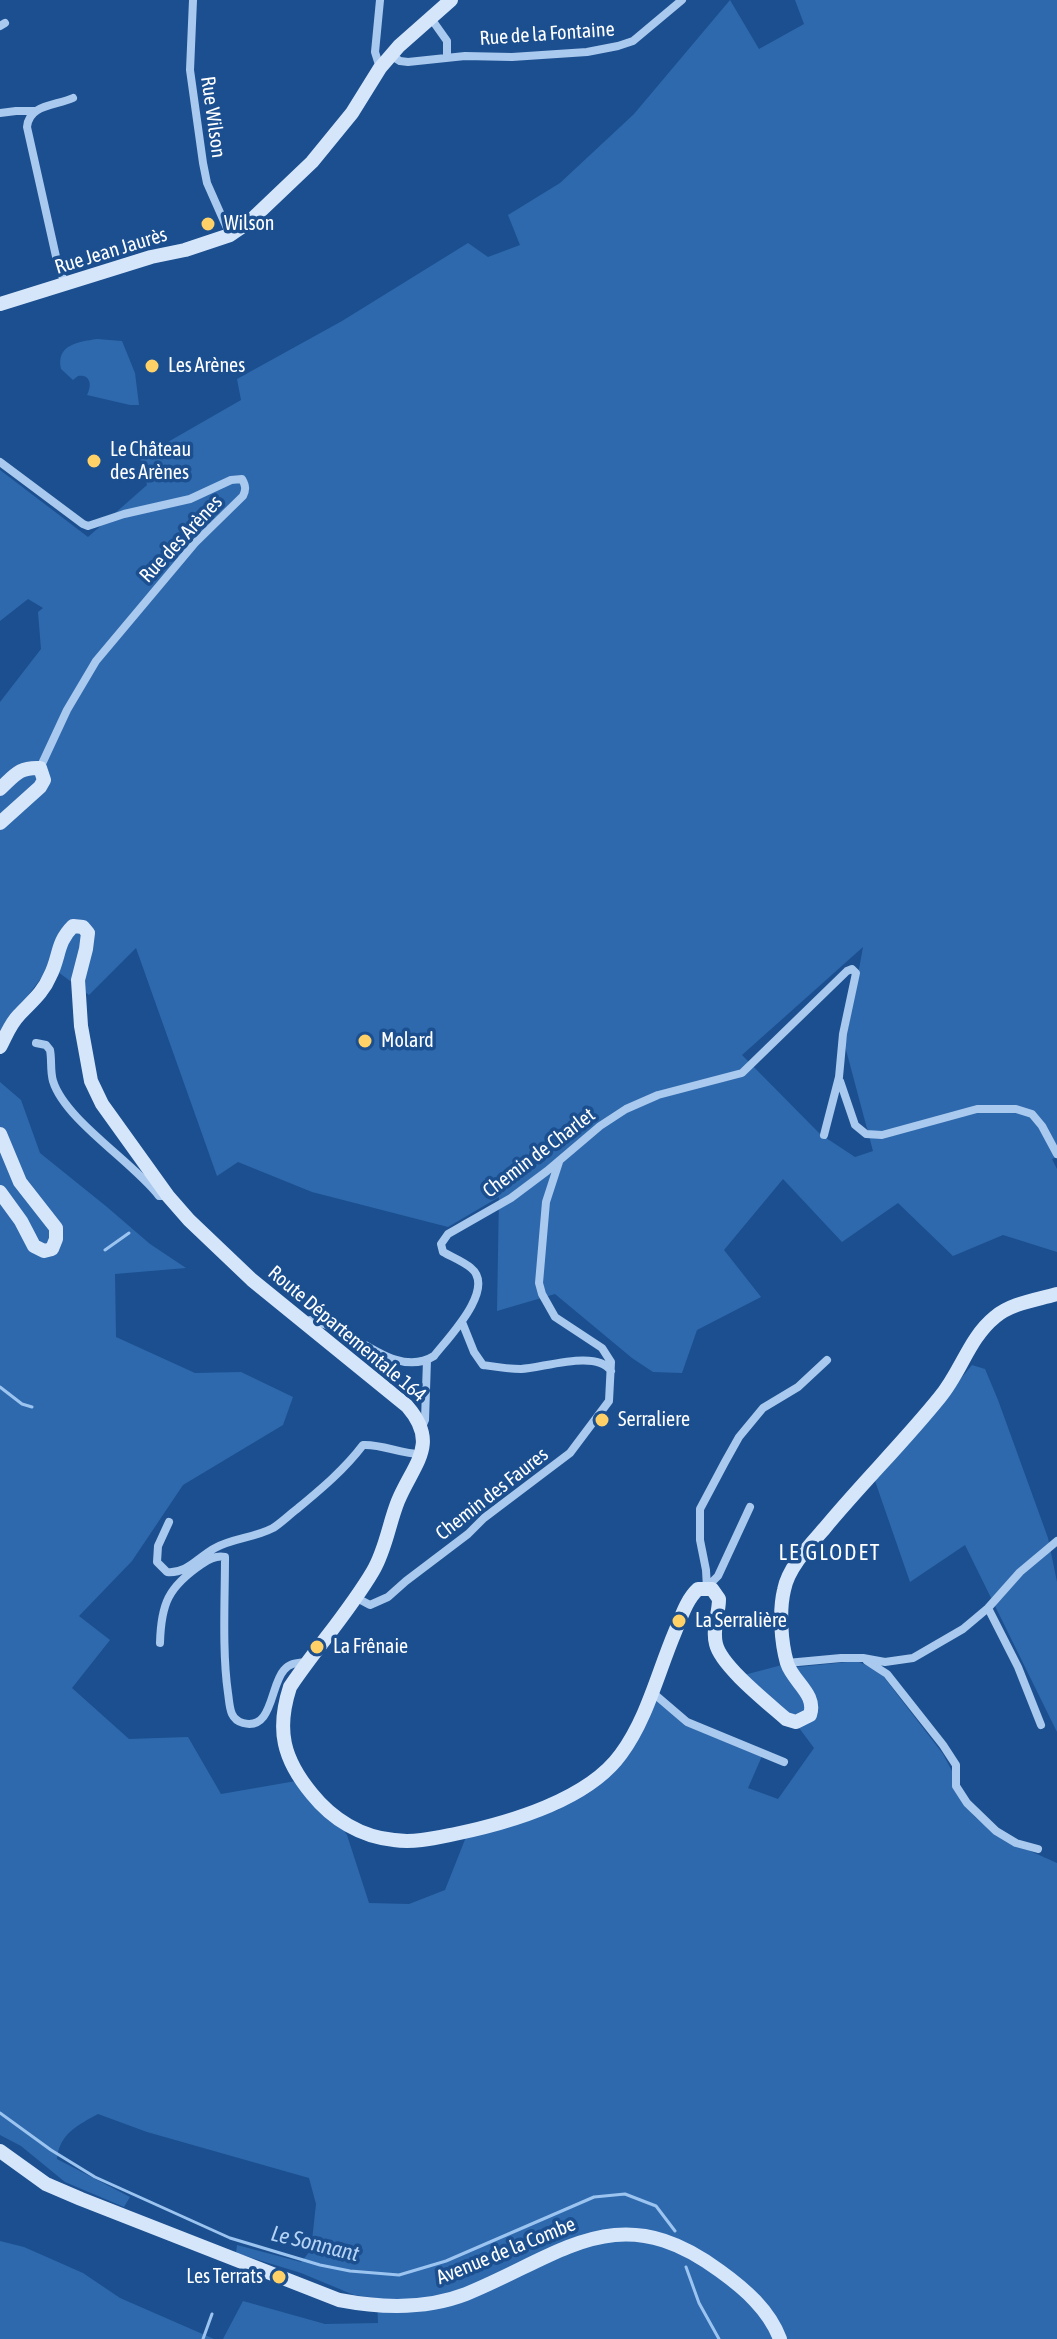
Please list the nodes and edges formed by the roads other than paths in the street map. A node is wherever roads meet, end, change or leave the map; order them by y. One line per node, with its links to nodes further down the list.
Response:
1 (193, 0): 13 (street, Rue Wilson)
2 (380, 0): 9 (street)
3 (451, 0): 6 (street)
4 (461, 0): 6 (street)
5 (682, 0): 8 (street, Rue de la Fontaine)
6 (433, 20): 7 (street, Rue Jean Jaurès); 8 (street)
7 (392, 56): 8 (street, Rue de la Fontaine); 9 (street, Rue Jean Jaurès)
8 (447, 58)
9 (380, 68): 13 (street, Rue Jean Jaurès)
10 (73, 98): 11 (street)
11 (34, 111): 12 (street); 14 (street)
12 (0, 113)
13 (230, 235): 14 (street, Rue Jean Jaurès)
14 (65, 285): 15 (street, Rue Jean Jaurès)
15 (0, 304)
16 (0, 462): 17 (street, Rue des Arènes)
17 (40, 768): 18 (street); 19 (street)
18 (0, 789)
19 (0, 823)
20 (36, 1043): 28 (street)
21 (0, 1047): 28 (street, Route Départementale 164)
22 (839, 1077): 24 (street); 25 (street); 26 (street, Chemin de Charlet)
23 (0, 1134): 27 (street)
24 (824, 1135)
25 (1057, 1154)
26 (560, 1160): 30 (street, Chemin de Charlet); 34 (street)
27 (0, 1192)
28 (168, 1196): 31 (street, Route Départementale 164)
29 (1057, 1294): 46 (street)
30 (462, 1322): 32 (street, Chemin de Charlet); 34 (street)
31 (305, 1323): 32 (street); 35 (street, Route Départementale 164)
32 (427, 1360): 35 (street)
33 (827, 1360): 40 (street)
34 (611, 1372): 41 (street, Chemin des Faures)
35 (422, 1427): 36 (street, Route Départementale 164)
36 (422, 1454): 38 (street); 41 (street, Route Départementale 164)
37 (750, 1507): 40 (street)
38 (169, 1522)
39 (1057, 1541): 42 (street)
40 (707, 1588): 46 (street); 47 (street, Route Départementale 164)
41 (355, 1597): 45 (street, Route Départementale 164)
42 (988, 1608): 44 (street); 48 (street)
43 (160, 1643): 45 (street)
44 (863, 1658): 46 (street); 50 (street)
45 (307, 1662): 47 (street, Route Départementale 164)
46 (787, 1663)
47 (651, 1692): 49 (street)
48 (1041, 1725)
49 (784, 1762)
50 (1038, 1849)
51 (0, 2151): 52 (street, Avenue de la Combe)
52 (780, 2339)

